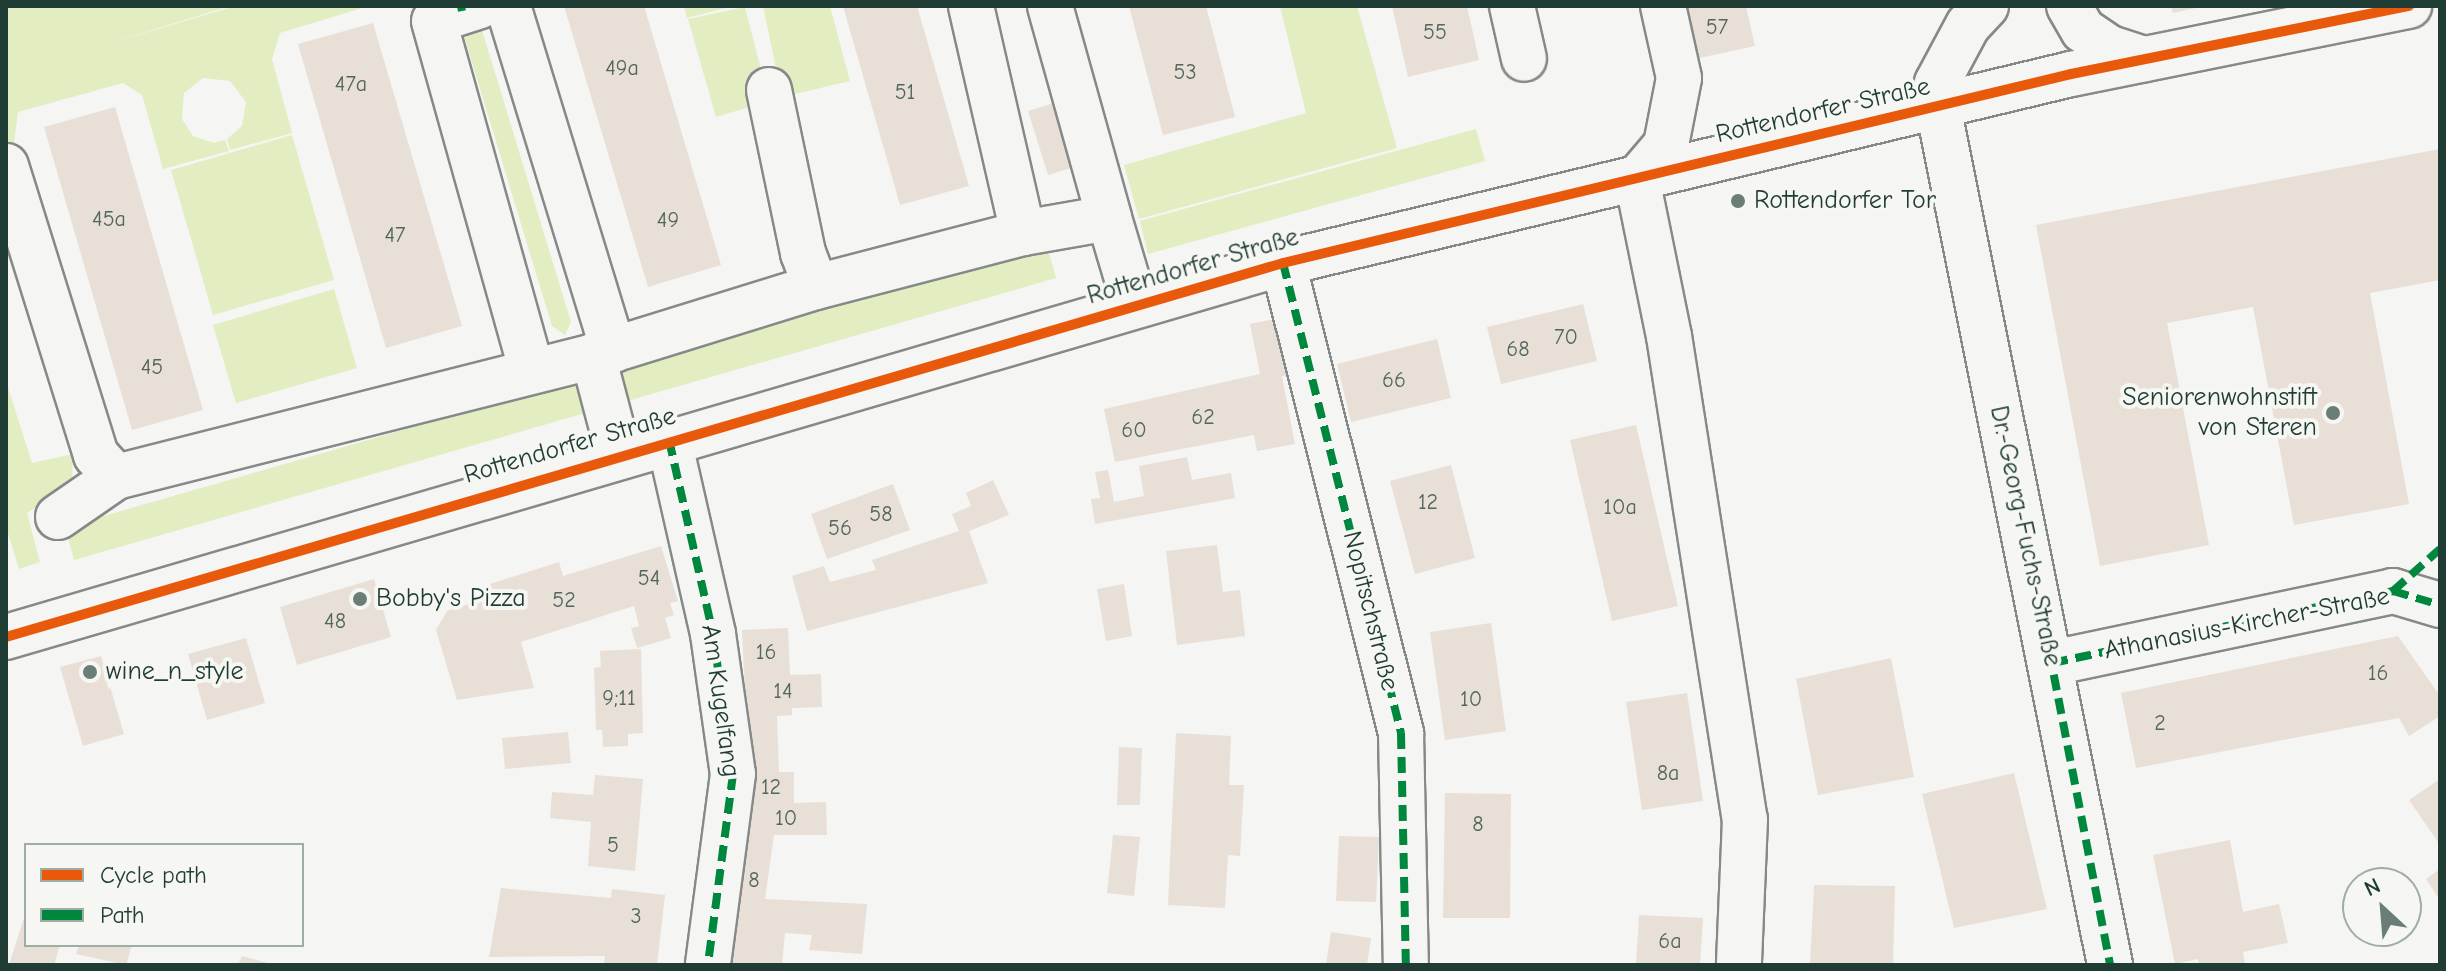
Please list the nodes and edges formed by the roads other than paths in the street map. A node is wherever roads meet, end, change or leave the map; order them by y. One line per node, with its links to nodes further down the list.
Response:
1 (480, 6): 22 (street)
2 (508, 6): 21 (street)
3 (971, 6): 17 (street)
4 (1050, 6): 16 (street)
5 (1512, 6): 10 (street)
6 (1663, 6): 15 (street)
7 (1986, 6): 13 (street)
8 (2069, 6): 11 (street)
9 (2409, 6): 11 (street, Rottendorfer Straße)
10 (1524, 59)
11 (2144, 59): 13 (street, Rottendorfer Straße)
12 (769, 90): 19 (street)
13 (1938, 107): 15 (street, Rottendorfer Straße); 29 (street, Dr.-Georg-Fuchs-Straße)
14 (6, 166): 25 (street)
15 (1637, 179): 18 (street, Rottendorfer Straße); 32 (street)
16 (1109, 218): 17 (street); 20 (street)
17 (1023, 233): 19 (street)
18 (1283, 263): 20 (street, Rottendorfer Straße); 31 (street, Nopitschstraße)
19 (816, 287): 21 (street)
20 (1135, 305): 23 (street, Rottendorfer Straße)
21 (603, 353): 22 (street); 24 (street)
22 (531, 369): 25 (street)
23 (669, 440): 24 (street, Rottendorfer Straße); 30 (street, Am Kugelfang)
24 (619, 455): 28 (street, Rottendorfer Straße)
25 (116, 477): 26 (street)
26 (58, 517)
27 (2440, 605): 29 (street, Athanasius-Kircher-Straße)
28 (6, 637)
29 (2052, 663): 33 (street, Dr.-Georg-Fuchs-Straße)
30 (708, 965)
31 (1406, 965)
32 (1739, 965)
33 (2110, 965)

